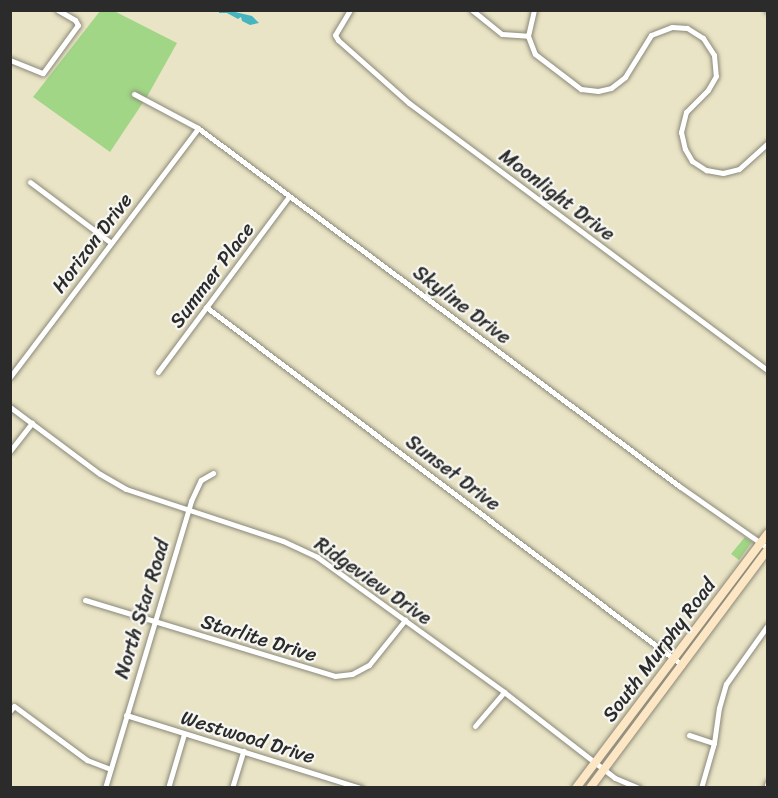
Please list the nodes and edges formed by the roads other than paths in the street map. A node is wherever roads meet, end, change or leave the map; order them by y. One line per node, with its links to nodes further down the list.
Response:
1 (58, 10): 6 (street)
2 (350, 10): 14 (street, Moonlight Drive)
3 (472, 10): 5 (street)
4 (534, 10): 5 (street)
5 (528, 36): 9 (street)
6 (10, 60)
7 (134, 94): 8 (street, Skyline Drive)
8 (198, 128): 11 (street, Skyline Drive); 12 (street, Horizon Drive)
9 (768, 143)
10 (30, 182): 12 (street)
11 (289, 196): 13 (street, Summer Place); 23 (street, Skyline Drive)
12 (110, 242): 16 (street, Horizon Drive)
13 (206, 308): 15 (street, Summer Place); 28 (street, Sunset Drive)
14 (768, 371)
15 (158, 372)
16 (10, 376)
17 (10, 407): 18 (street, Ridgeview Drive)
18 (32, 423): 19 (street); 21 (street, Ridgeview Drive)
19 (10, 451)
20 (213, 473): 21 (street, North Star Road)
21 (188, 512): 25 (street, Ridgeview Drive); 26 (street, North Star Road)
22 (768, 533): 23 (main road, South Murphy Road)
23 (765, 547): 28 (main road, South Murphy Road); 29 (main road, South Murphy Road)
24 (85, 600): 26 (street, Starlite Drive)
25 (405, 620): 26 (street, Starlite Drive); 30 (street, Ridgeview Drive)
26 (154, 621): 32 (street, North Star Road)
27 (768, 625): 36 (street)
28 (673, 658): 29 (street, Sunset Drive); 38 (main road, South Murphy Road)
29 (682, 665): 39 (main road, South Murphy Road)
30 (504, 692): 33 (street); 38 (street, Ridgeview Drive)
31 (12, 708): 40 (street)
32 (126, 715): 34 (street, Westwood Drive); 40 (street, North Star Road)
33 (475, 726)
34 (184, 735): 37 (street, Westwood Drive); 43 (street)
35 (689, 735): 36 (street)
36 (714, 743): 49 (street)
37 (243, 751): 44 (street); 45 (street, Westwood Drive)
38 (595, 762): 39 (street, Ridgeview Drive); 46 (main road, South Murphy Road)
39 (603, 769): 47 (main road, South Murphy Road); 48 (street, Ridgeview Drive)
40 (110, 770): 42 (street, North Star Road)
41 (768, 782): 50 (street)
42 (105, 788)
43 (168, 788)
44 (232, 788)
45 (361, 788)
46 (576, 788)
47 (590, 788)
48 (639, 788)
49 (701, 788)
50 (766, 788)

